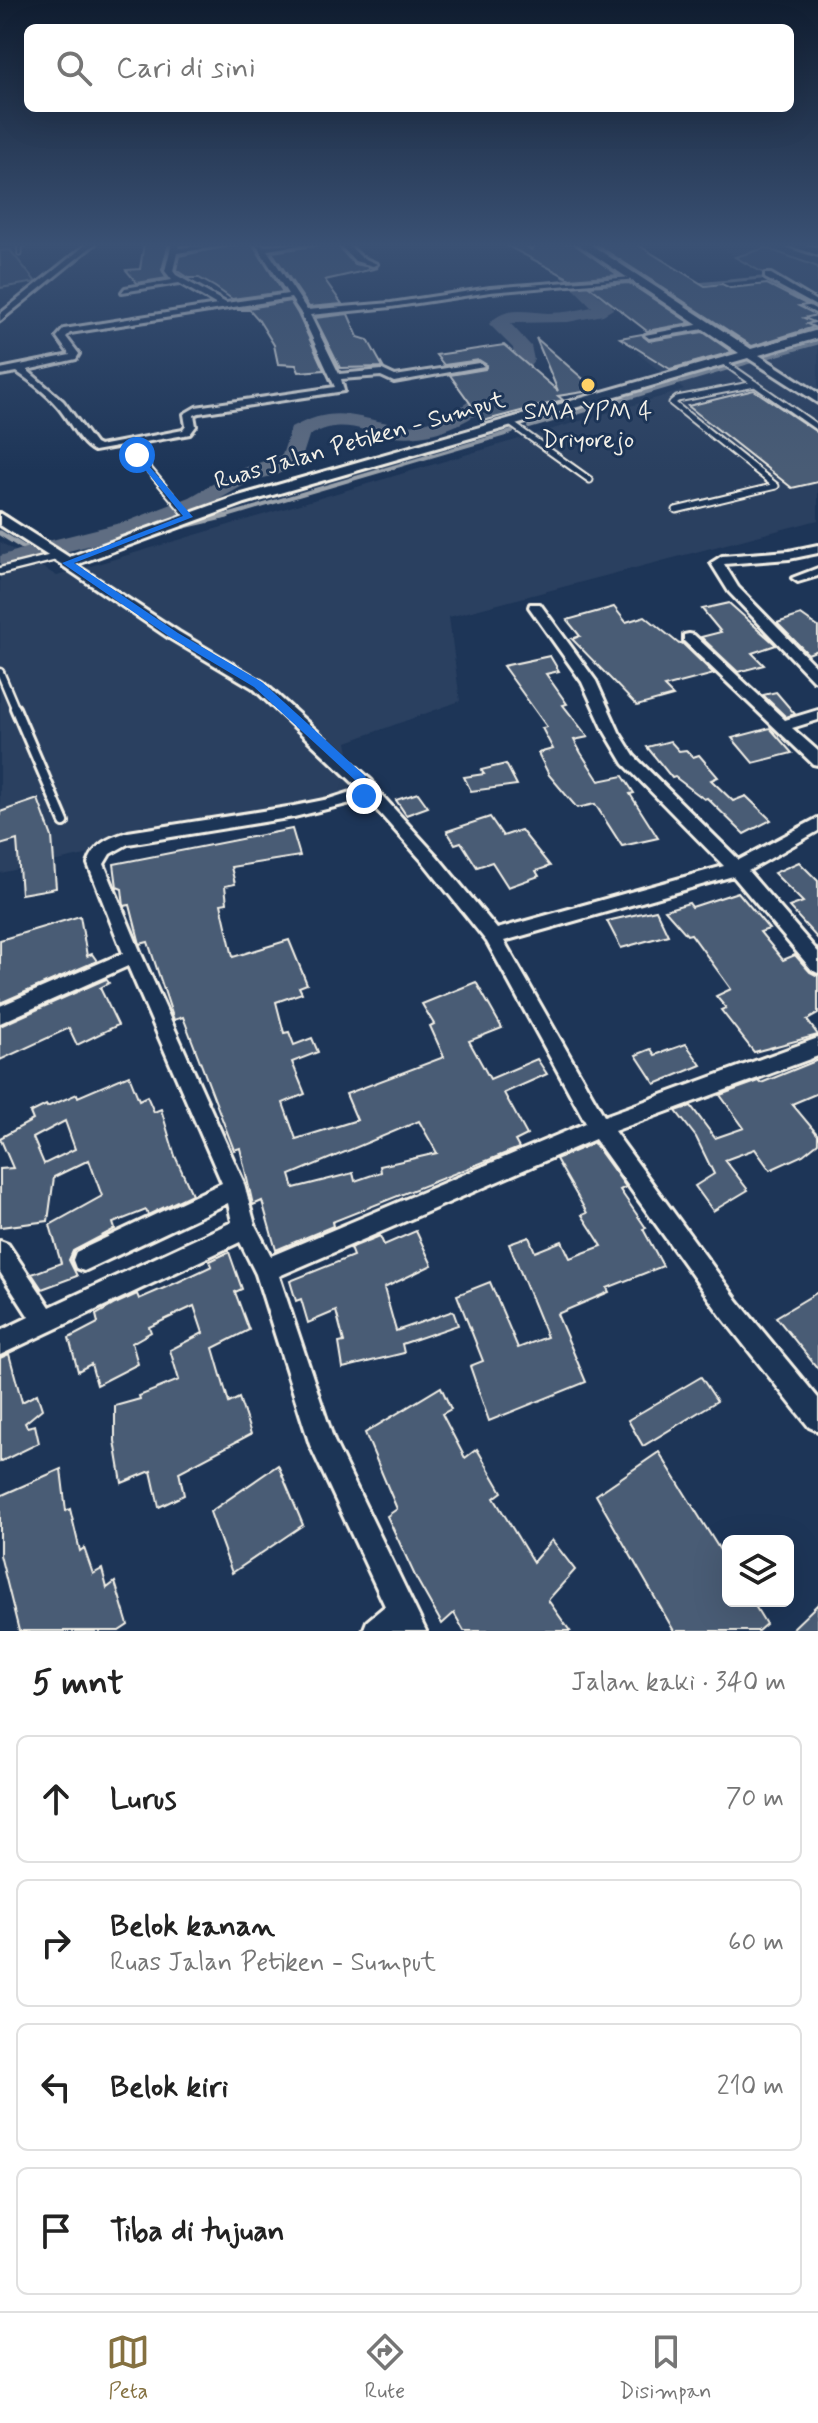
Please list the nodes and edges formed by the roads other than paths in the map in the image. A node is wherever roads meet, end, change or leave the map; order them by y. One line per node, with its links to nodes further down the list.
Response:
1 (142, 319): 10 (street)
2 (308, 319): 12 (street)
3 (696, 319): 4 (main road)
4 (707, 326): 6 (street); 7 (main road)
5 (818, 334): 7 (main road, Ruas Jalan Petiken - Sumput)
6 (649, 335)
7 (747, 354): 8 (main road, Ruas Jalan Petiken - Sumput); 14 (main road)
8 (723, 362): 13 (lane); 15 (main road, Ruas Jalan Petiken - Sumput)
9 (479, 366): 12 (street)
10 (19, 369): 11 (street); 12 (street)
11 (0, 372)
12 (337, 377)
13 (755, 384): 16 (lane); 19 (lane)
14 (818, 399)
15 (510, 423): 18 (lane); 20 (main road, Ruas Jalan Petiken - Sumput)
16 (818, 428)
17 (137, 455): 20 (lane)
18 (590, 480)
19 (676, 510)
20 (187, 515): 23 (main road, Ruas Jalan Petiken - Sumput)
21 (0, 518): 23 (main road)
22 (818, 549): 30 (street)
23 (62, 560): 24 (lane); 34 (street)
24 (0, 571)
25 (818, 572): 26 (street)
26 (798, 578)
27 (535, 607): 37 (street)
28 (689, 638): 32 (street)
29 (0, 672): 35 (lane)
30 (818, 677)
31 (818, 715): 32 (street)
32 (781, 726): 33 (street)
33 (818, 760)
34 (369, 791): 38 (street); 39 (street)
35 (64, 822)
36 (818, 824): 37 (street)
37 (737, 869): 38 (street); 40 (street)
38 (493, 937): 43 (street)
39 (133, 956): 41 (street); 44 (street)
40 (818, 965)
41 (0, 1015)
42 (818, 1047): 43 (street)
43 (599, 1127): 48 (street); 51 (street)
44 (235, 1188): 45 (street); 47 (street)
45 (245, 1228): 48 (street); 49 (street)
46 (0, 1252): 49 (street)
47 (84, 1260)
48 (266, 1270): 52 (street)
49 (45, 1320): 50 (street)
50 (0, 1343)
51 (818, 1418)
52 (408, 1621): 53 (street)
53 (377, 1631)

